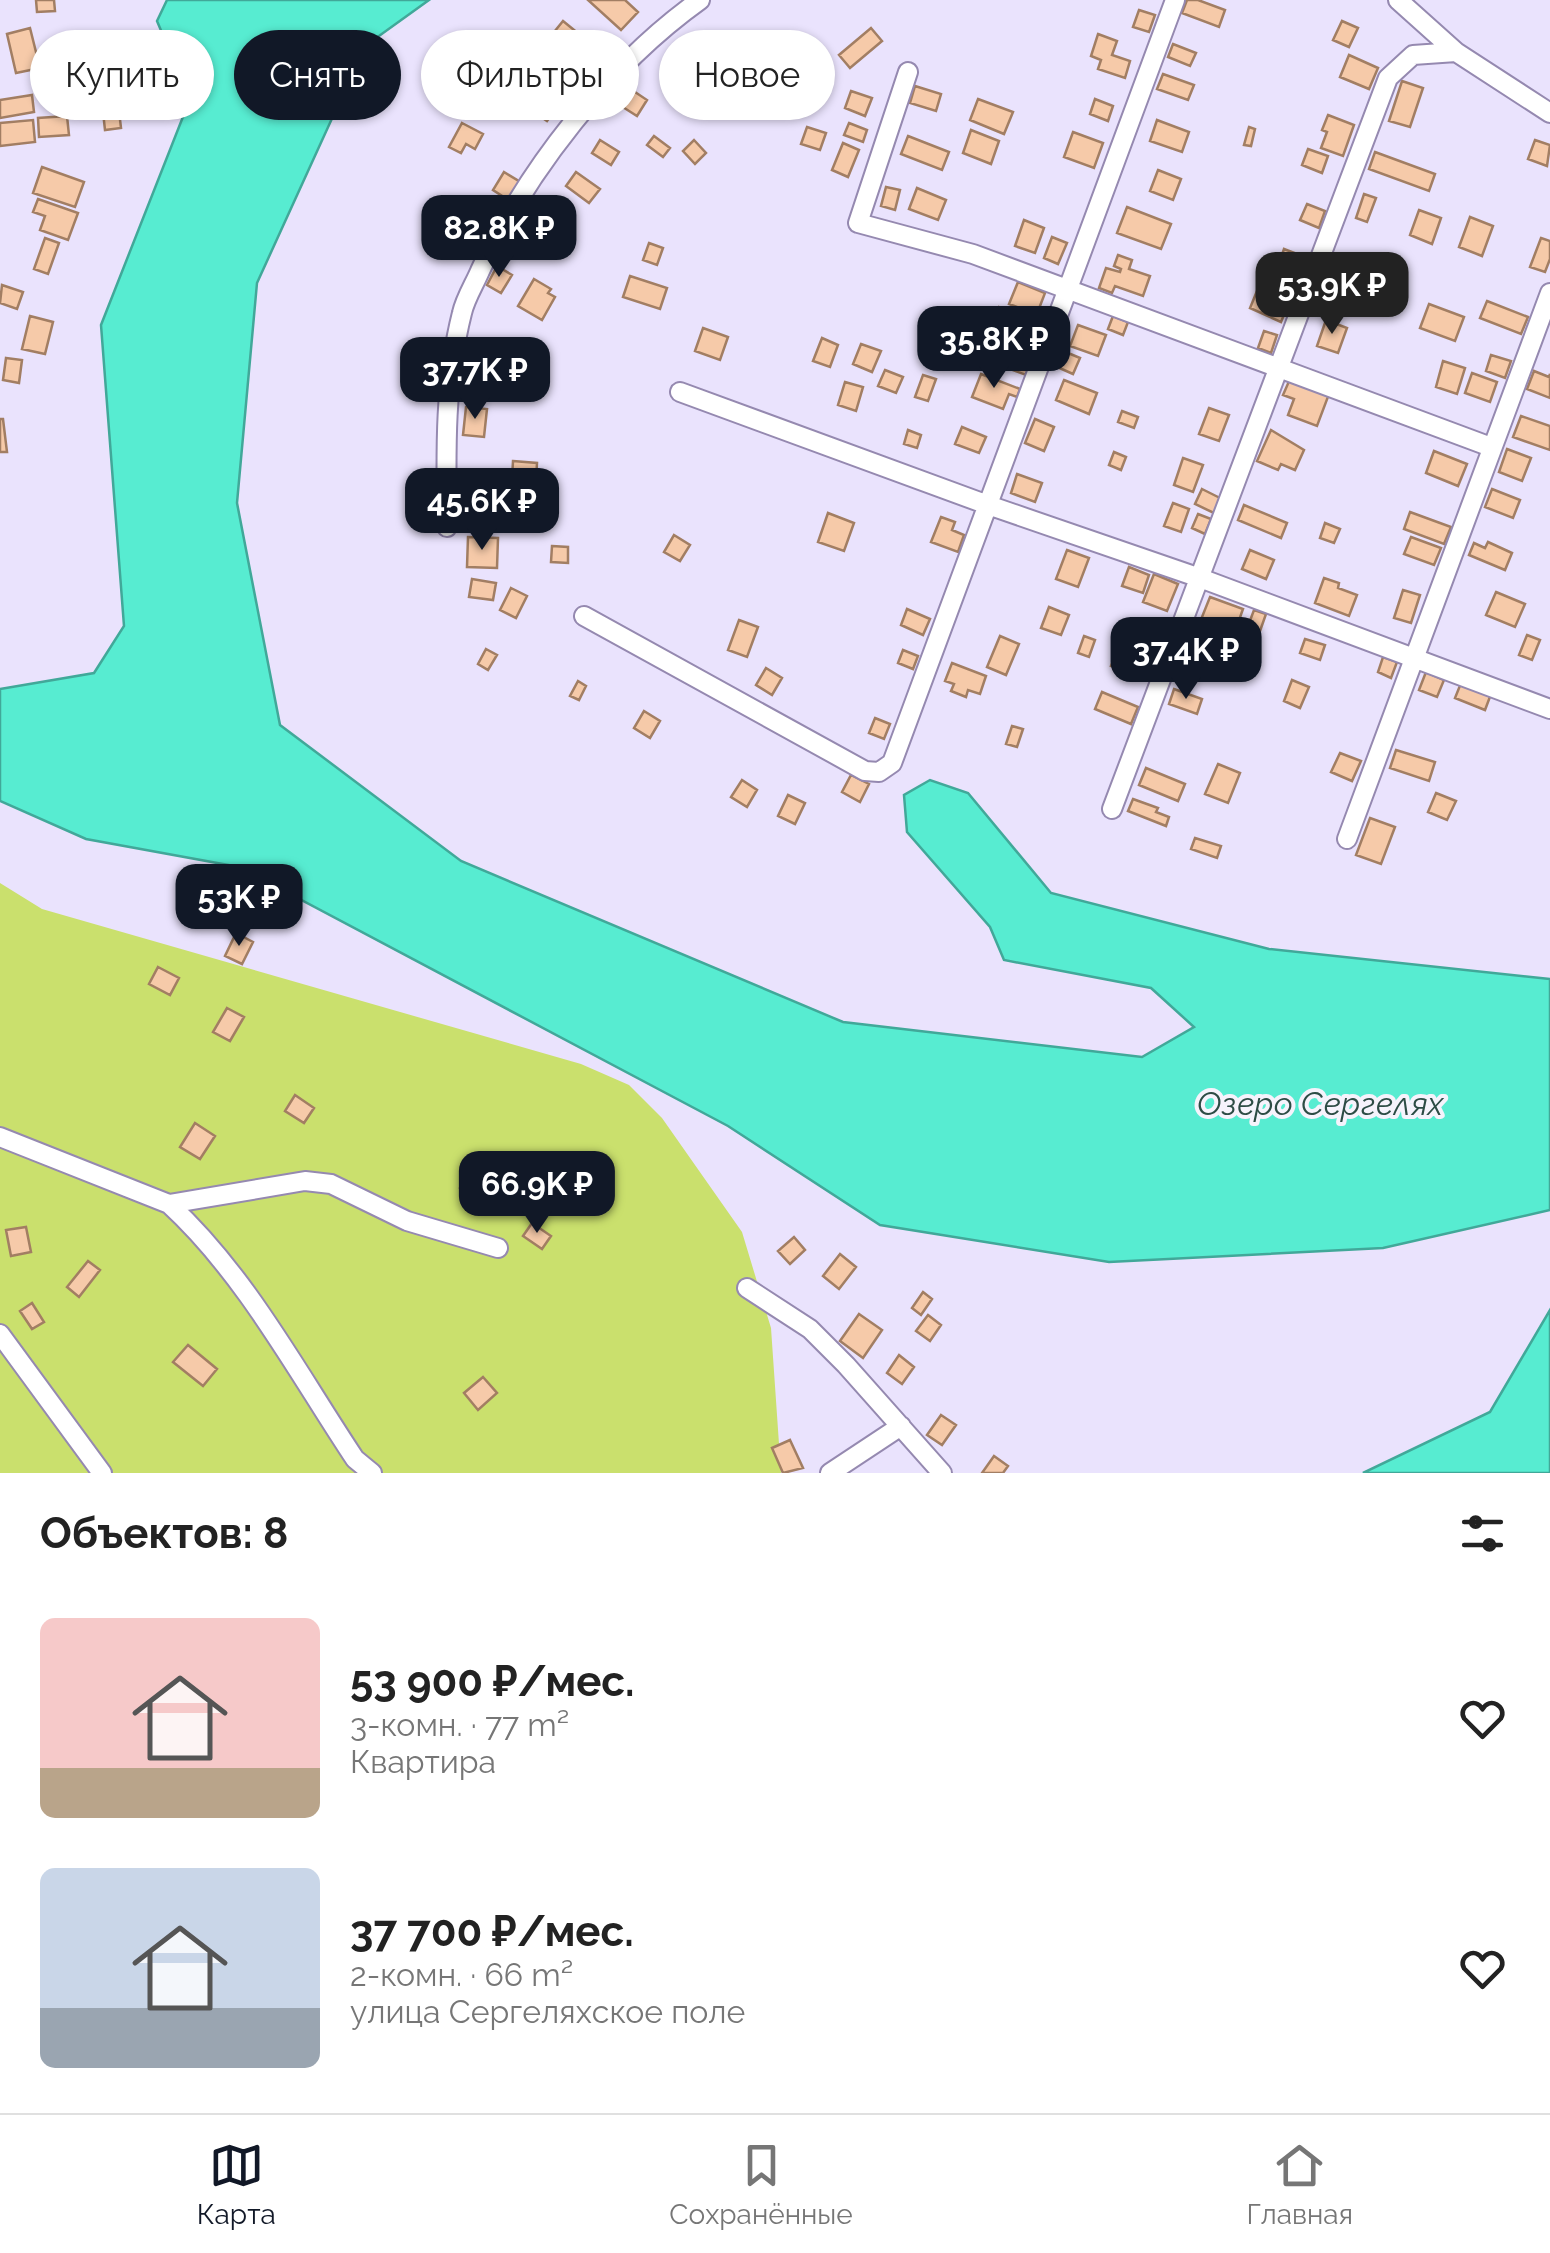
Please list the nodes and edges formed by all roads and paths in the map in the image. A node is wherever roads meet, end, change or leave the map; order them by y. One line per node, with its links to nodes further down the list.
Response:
1 (700, 0): 13 (street)
2 (1175, 0): 7 (street)
3 (1398, 0): 4 (street)
4 (1456, 52): 6 (street); 9 (street)
5 (908, 72): 7 (street)
6 (1550, 114)
7 (1068, 290): 9 (street); 12 (street)
8 (1550, 293): 11 (street)
9 (1280, 368): 11 (street); 14 (street)
10 (680, 392): 12 (street)
11 (1491, 447): 16 (street)
12 (988, 505): 14 (street); 15 (street)
13 (447, 527)
14 (1200, 578): 16 (street); 18 (street)
15 (584, 616)
16 (1413, 658): 17 (street); 19 (street)
17 (1550, 710)
18 (1112, 809)
19 (1346, 839)
20 (0, 1137): 21 (street)
21 (169, 1204): 22 (street); 26 (street)
22 (498, 1248)
23 (747, 1288): 25 (street)
24 (0, 1334): 27 (street)
25 (900, 1426): 29 (street); 30 (street)
26 (358, 1466): 28 (street)
27 (102, 1473)
28 (372, 1473)
29 (830, 1473)
30 (942, 1473)

